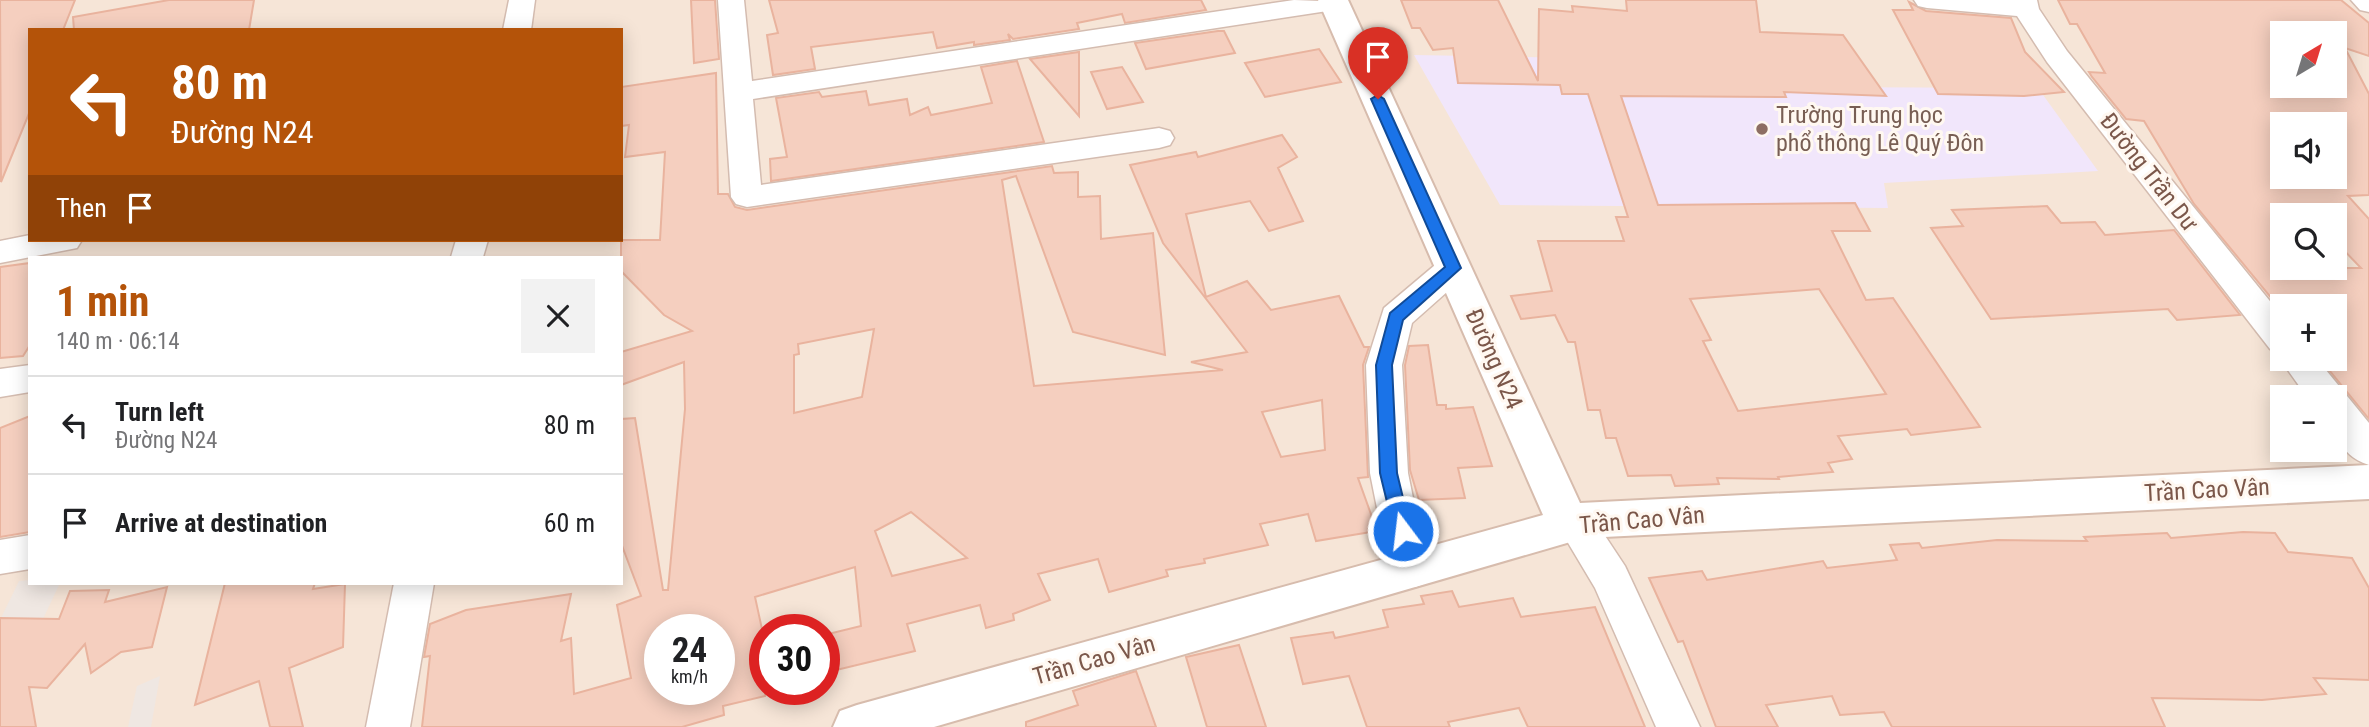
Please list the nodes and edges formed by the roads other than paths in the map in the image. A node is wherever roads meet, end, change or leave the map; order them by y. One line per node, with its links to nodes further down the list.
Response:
1 (522, 0): 8 (street)
2 (731, 0): 9 (street)
3 (1927, 0): 7 (street)
4 (2364, 0): 6 (street)
5 (1334, 1): 9 (street); 13 (street, Đường N24)
6 (2369, 4)
7 (2025, 5): 14 (street, Đường Trần Dư)
8 (517, 28)
9 (738, 92): 10 (street)
10 (1159, 138)
11 (54, 242): 12 (street)
12 (0, 251)
13 (1453, 268): 22 (street, Đường N24); 25 (street)
14 (2270, 325)
15 (2307, 371): 18 (street)
16 (28, 378): 17 (street)
17 (0, 383)
18 (2318, 385)
19 (2347, 422): 20 (street)
20 (2369, 450)
21 (2369, 482): 22 (street, Trần Cao Vân)
22 (1571, 524): 25 (street, Trần Cao Vân); 29 (street)
23 (28, 552): 24 (street)
24 (0, 557)
25 (1415, 570): 28 (street, Trần Cao Vân)
26 (414, 585): 27 (street)
27 (387, 727)
28 (857, 727)
29 (1678, 727)

